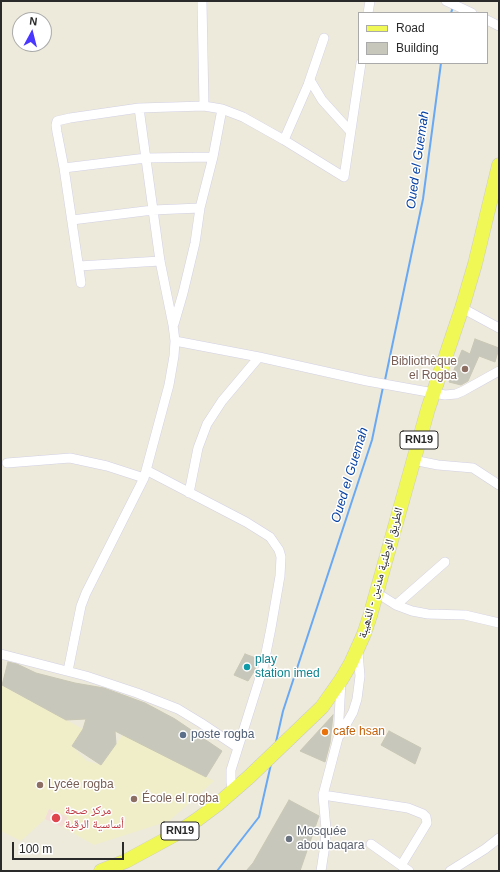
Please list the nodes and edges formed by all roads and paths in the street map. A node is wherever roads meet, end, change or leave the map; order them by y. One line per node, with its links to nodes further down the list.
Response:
1 (370, 1): 4 (street)
2 (446, 1): 5 (street)
3 (202, 2): 11 (street)
4 (368, 12)
5 (470, 12)
6 (488, 20): 7 (street)
7 (499, 26)
8 (324, 38): 10 (street)
9 (361, 64): 14 (street)
10 (310, 80): 14 (street); 15 (street)
11 (204, 106): 12 (street); 13 (street)
12 (138, 108): 17 (street); 19 (street)
13 (222, 109): 15 (street); 16 (street)
14 (350, 131): 15 (street)
15 (284, 140)
16 (213, 157): 17 (street); 20 (street)
17 (146, 158): 19 (street); 21 (street)
18 (499, 164): 26 (main road, الطريق الوطنية مدنين - الذهيبة / RN19)
19 (64, 168): 22 (street)
20 (200, 208): 21 (street); 27 (street)
21 (153, 210): 22 (street); 23 (street)
22 (72, 220): 24 (street)
23 (160, 261): 24 (street); 27 (street)
24 (79, 266): 25 (street)
25 (81, 283)
26 (462, 308): 28 (street); 32 (main road, الطريق الوطنية مدنين - الذهيبة / RN19)
27 (173, 325): 29 (street)
28 (499, 328)
29 (175, 341): 30 (street); 35 (street)
30 (259, 357): 32 (street); 37 (street)
31 (499, 371): 32 (street)
32 (433, 393): 33 (main road, الطريق الوطنية مدنين - الذهيبة / RN19)
33 (413, 460): 36 (street); 39 (main road, الطريق الوطنية مدنين - الذهيبة / RN19)
34 (7, 463): 35 (street)
35 (145, 474): 37 (street); 44 (street)
36 (499, 484)
37 (189, 493): 47 (street)
38 (445, 562): 40 (street)
39 (376, 592): 40 (street); 42 (main road, الطريق الوطنية مدنين - الذهيبة / RN19)
40 (396, 605): 41 (street)
41 (499, 623)
42 (358, 650): 45 (main road, الطريق الوطنية مدنين - الذهيبة / RN19); 46 (street)
43 (1, 654): 44 (street)
44 (68, 671): 47 (street)
45 (342, 680): 46 (street); 48 (main road, الطريق الوطنية مدنين - الذهيبة / RN19)
46 (338, 738): 49 (street)
47 (237, 747): 48 (street)
48 (233, 792): 53 (main road, الطريق الوطنية مدنين - الذهيبة / RN19)
49 (323, 795): 52 (street); 54 (street)
50 (499, 838): 56 (street)
51 (371, 844): 52 (street)
52 (402, 864): 55 (street)
53 (101, 871)
54 (321, 871)
55 (409, 871)
56 (450, 871)

